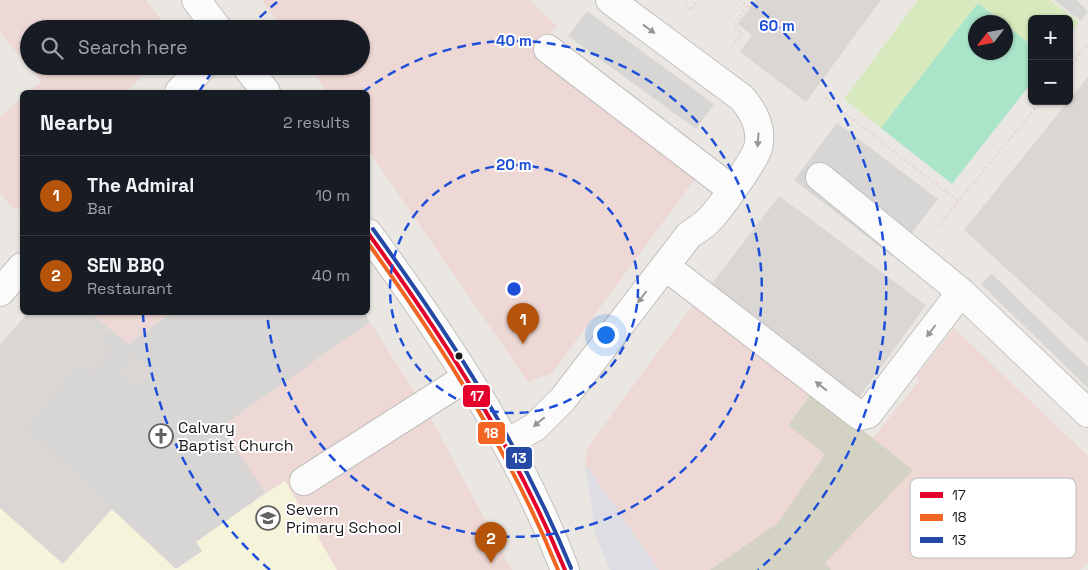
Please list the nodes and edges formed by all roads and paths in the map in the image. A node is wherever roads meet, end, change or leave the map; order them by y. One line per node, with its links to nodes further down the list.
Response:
1 (196, 0): 6 (street)
2 (610, 0): 18 (street, one-way to 18)
3 (698, 0): 5 (path)
4 (740, 0): 9 (path)
5 (684, 4)
6 (211, 20)
7 (1088, 44): 10 (path)
8 (548, 48): 18 (street)
9 (728, 52)
10 (1073, 62)
11 (195, 75): 13 (street)
12 (253, 75): 14 (street)
13 (181, 90)
14 (264, 90)
15 (825, 98): 19 (path)
16 (1038, 105): 19 (path)
17 (820, 177): 21 (street)
18 (732, 189): 22 (street)
19 (958, 201): 21 (path)
20 (370, 235): 26 (street)
21 (916, 254): 25 (street)
22 (665, 266): 25 (street, one-way to 22); 28 (street, one-way to 28)
23 (20, 269): 24 (street)
24 (0, 292)
25 (961, 292): 27 (street)
26 (467, 377): 28 (street); 29 (street)
27 (1088, 413)
28 (507, 443): 30 (street)
29 (304, 481)
30 (564, 570)

